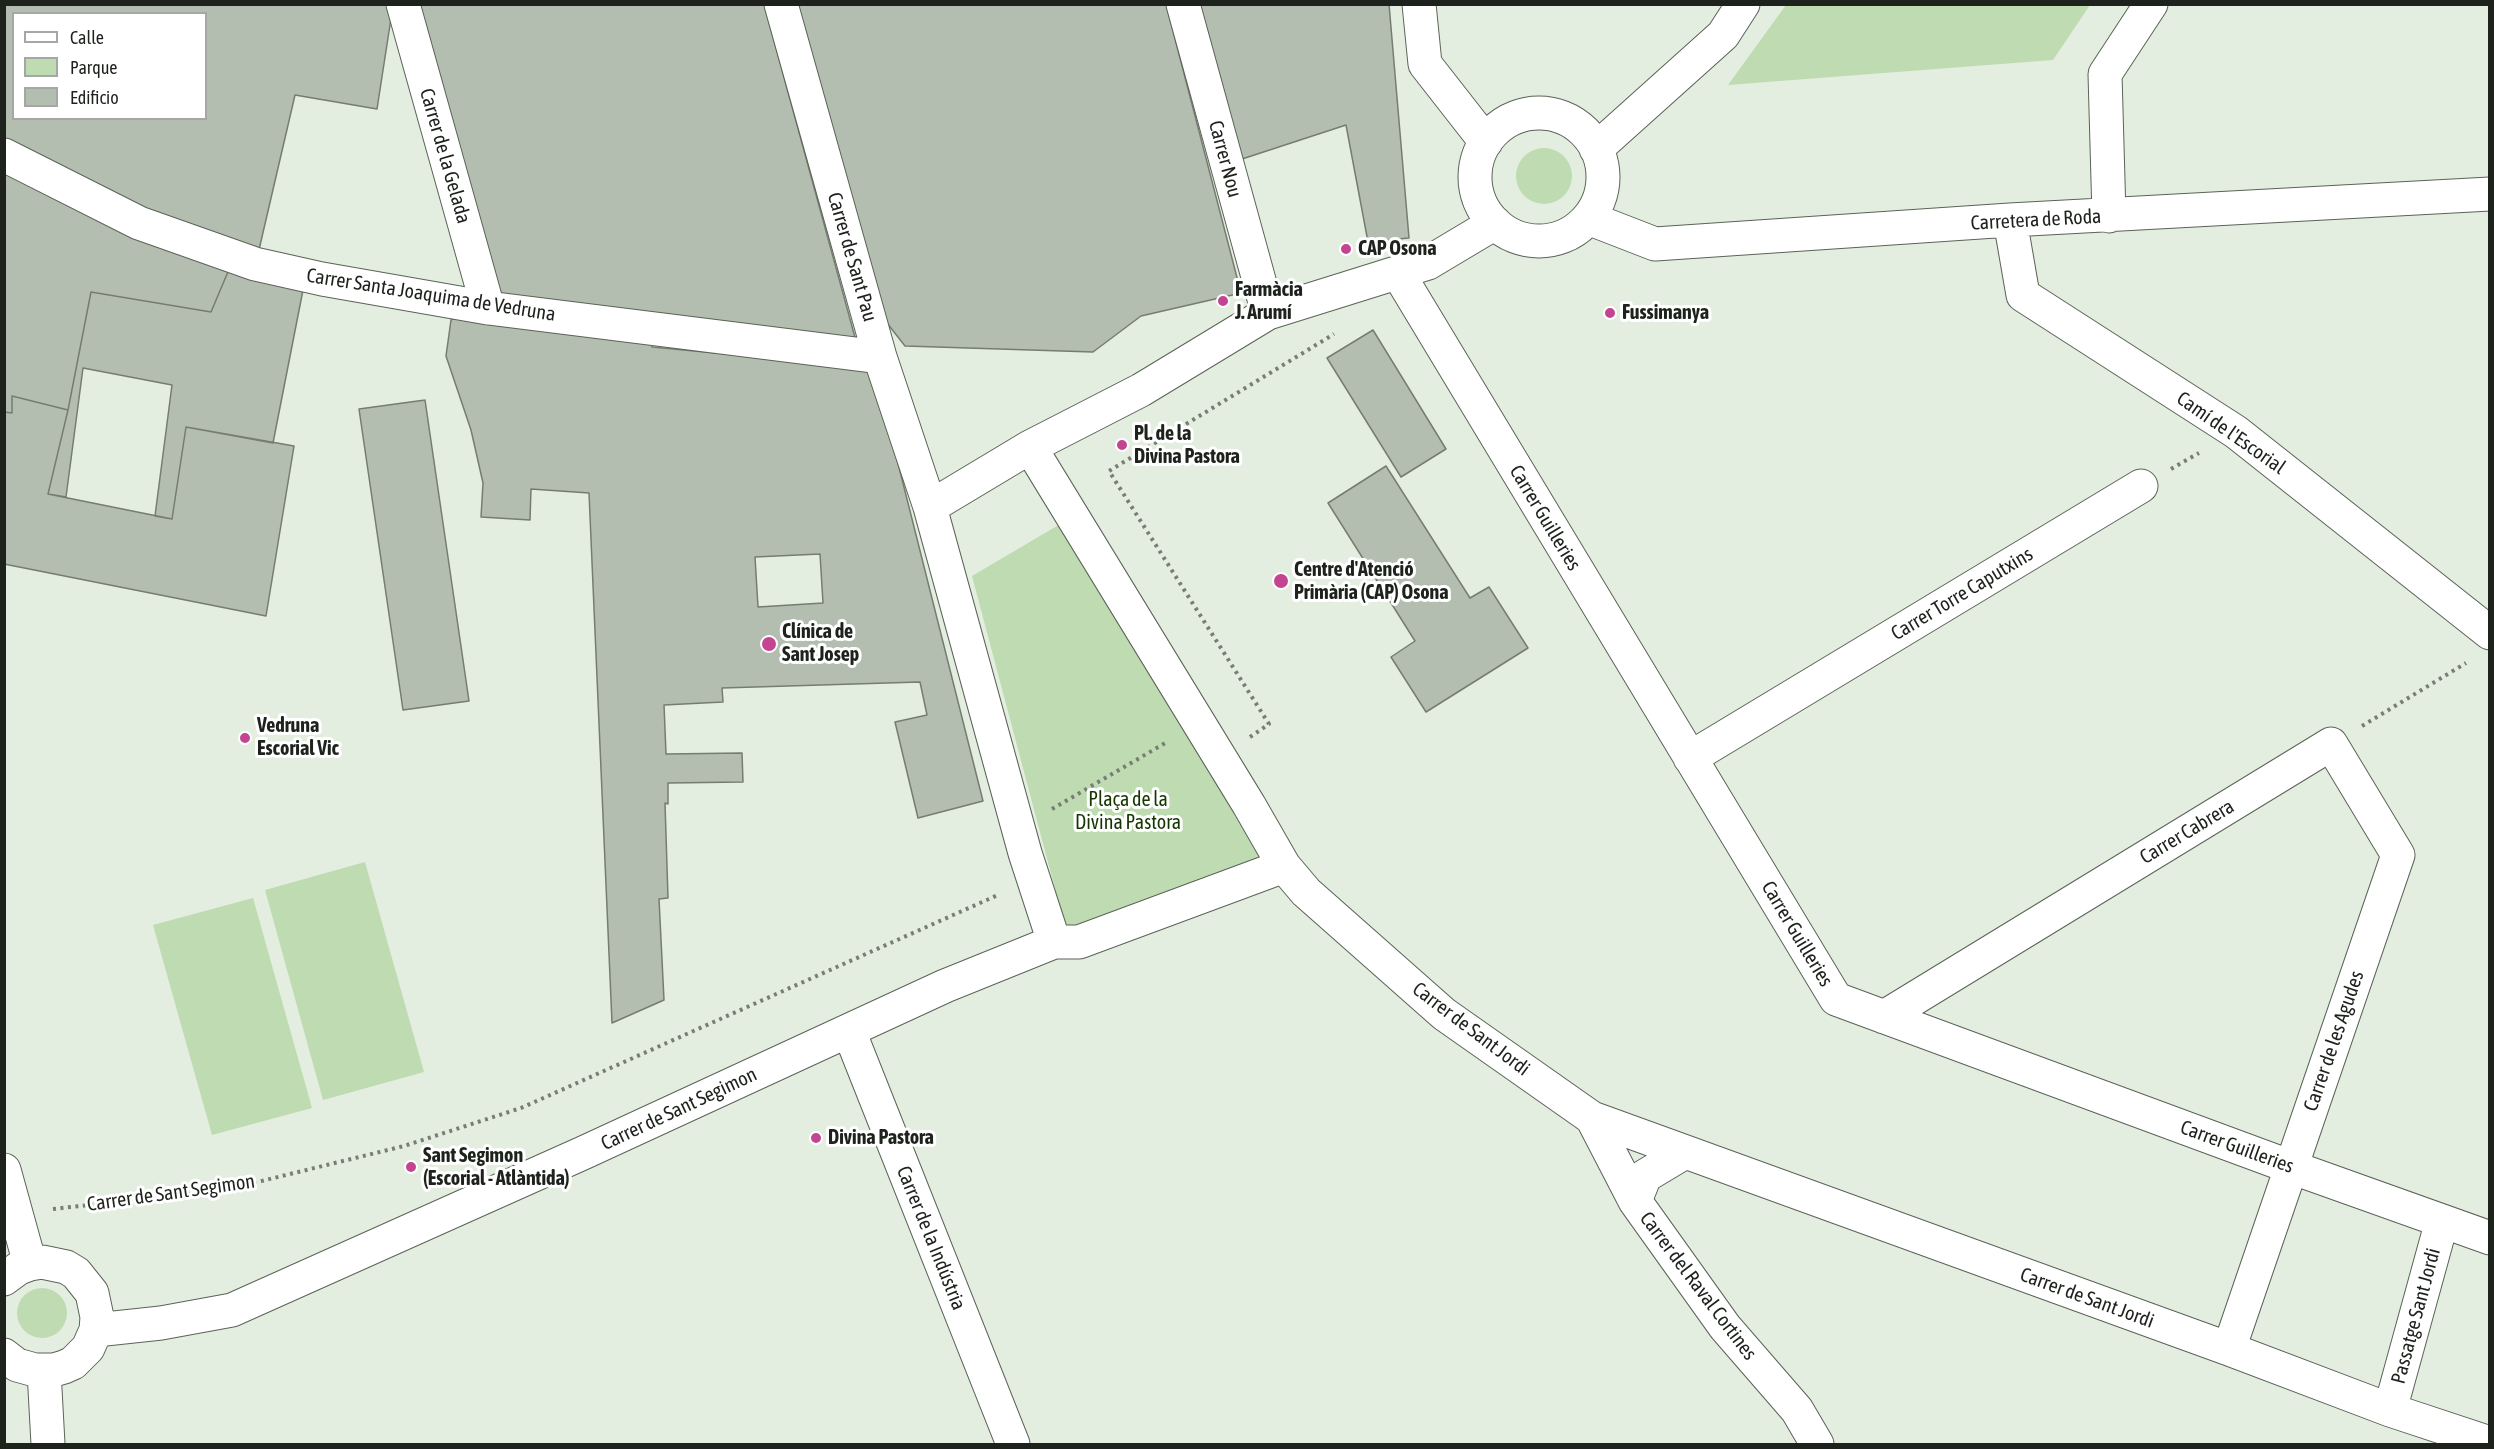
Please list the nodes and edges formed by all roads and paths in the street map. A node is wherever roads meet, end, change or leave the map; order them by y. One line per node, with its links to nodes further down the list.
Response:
1 (403, 4): 16 (street, Carrer de la Gelada)
2 (781, 4): 19 (street, Carrer de Sant Pau)
3 (1183, 4): 17 (street, Carrer Nou)
4 (1419, 4): 7 (street)
5 (1743, 4): 8 (street)
6 (2151, 4): 11 (street)
7 (1486, 141): 8 (street); 14 (street)
8 (1596, 149): 12 (street)
9 (4, 155): 16 (street, Carrer Santa Joaquima de Vedruna)
10 (2490, 194): 11 (street, Carretera de Roda)
11 (2109, 216): 13 (street, Carretera de Roda)
12 (1588, 218): 13 (street, Carretera de Roda); 14 (street)
13 (2010, 220): 20 (street, Camí de l'Escorial)
14 (1495, 223): 15 (street)
15 (1398, 273): 17 (street); 29 (street, Carrer Guilleries)
16 (488, 308): 19 (street, Carrer Santa Joaquima de Vedruna)
17 (1268, 314): 21 (street)
18 (1338, 332): 26 (path)
19 (880, 357): 23 (street, Carrer de Sant Pau)
20 (2236, 432): 22 (path); 24 (street, Camí de l'Escorial)
21 (1030, 447): 23 (street); 31 (street)
22 (2141, 486): 29 (street, Carrer Torre Caputxins)
23 (930, 507): 33 (street)
24 (2490, 633)
25 (2470, 660): 28 (path)
26 (1269, 724)
27 (1171, 739): 30 (path)
28 (2331, 744): 34 (street, Carrer Cabrera); 38 (street, Carrer de les Agudes)
29 (1690, 758): 34 (street, Carrer Guilleries)
30 (1044, 814)
31 (1284, 866): 33 (street); 36 (street, Carrer de Sant Jordi)
32 (999, 894): 41 (path, Carrer de Sant Segimon)
33 (1054, 942): 35 (street, Carrer de Sant Segimon)
34 (1884, 1017): 38 (street, Carrer Guilleries)
35 (849, 1031): 45 (street, Carrer de Sant Segimon); 52 (street, Carrer de la Indústria)
36 (1592, 1118): 37 (street, Carrer de Sant Jordi); 40 (street, Carrer del Raval Cortines)
37 (1685, 1152): 40 (street); 46 (street, Carrer de Sant Jordi)
38 (2291, 1167): 42 (street, Carrer Guilleries); 46 (street, Carrer de les Agudes)
39 (4, 1170): 44 (street)
40 (1635, 1201): 53 (street, Carrer del Raval Cortines)
41 (43, 1210)
42 (2442, 1221): 43 (street, Carrer Guilleries); 49 (street, Passatge Sant Jordi)
43 (2490, 1238)
44 (17, 1272): 45 (street)
45 (96, 1330): 48 (street)
46 (2229, 1349): 49 (street, Carrer de Sant Jordi)
47 (4, 1355): 48 (street)
48 (44, 1371): 51 (street)
49 (2390, 1410): 50 (street, Carrer de Sant Jordi)
50 (2490, 1443)
51 (48, 1444)
52 (1014, 1444)
53 (1817, 1444)

